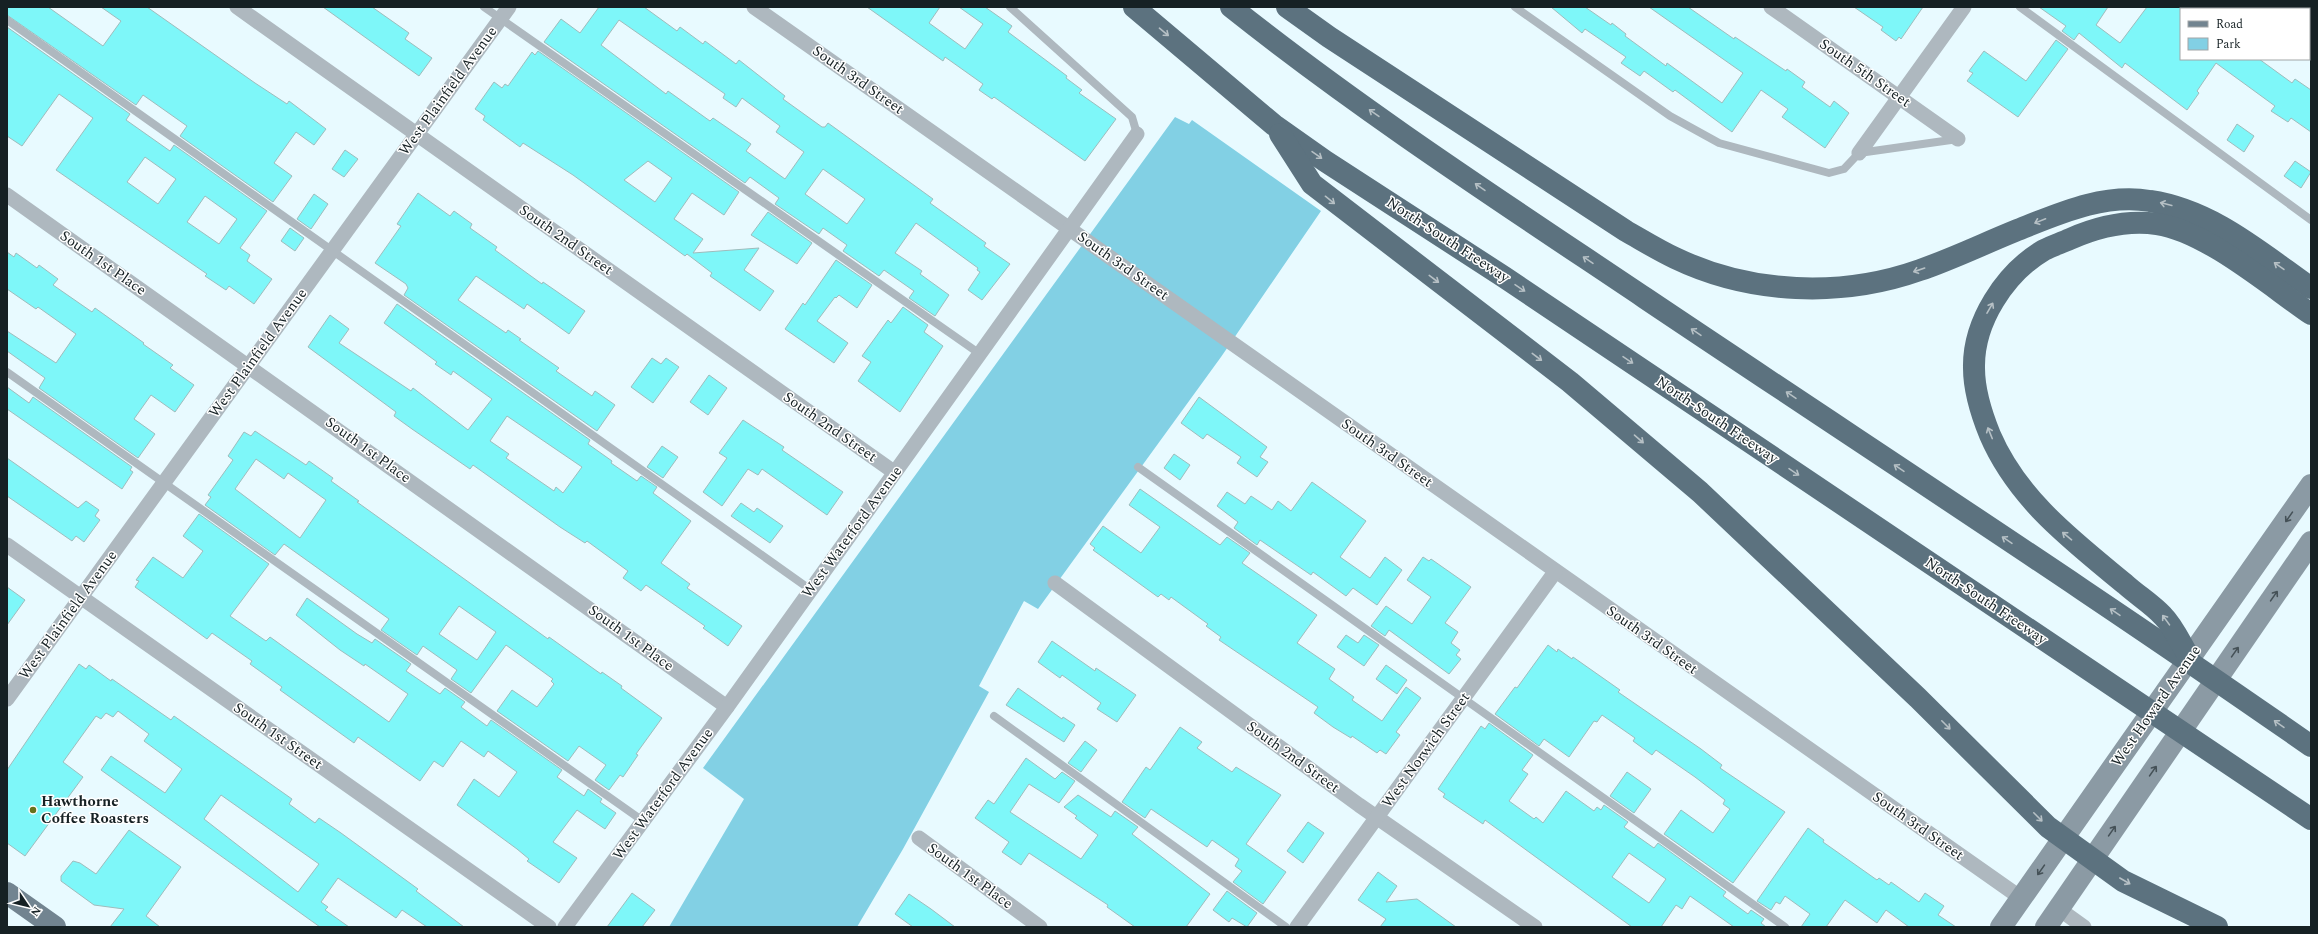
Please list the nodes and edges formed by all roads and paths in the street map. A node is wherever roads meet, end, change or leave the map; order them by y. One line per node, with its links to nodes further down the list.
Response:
1 (237, 7): 16 (street, South 2nd Street)
2 (484, 7): 12 (lane)
3 (754, 7): 22 (street, South 3rd Street)
4 (1010, 7): 17 (lane)
5 (1134, 7): 15 (highway, North-South Freeway, one-way to 15)
6 (1231, 7): 39 (highway, one-way to 6)
7 (1287, 7): 24 (highway, one-way to 7)
8 (1514, 7): 19 (lane)
9 (1771, 7): 14 (street, South 5th Street)
10 (1964, 7): 14 (street)
11 (2020, 7): 21 (lane)
12 (505, 13): 16 (street, West Plainfield Avenue); 26 (lane)
13 (7, 20): 23 (lane)
14 (1899, 97): 18 (street, South 5th Street); 19 (street)
15 (1274, 125): 46 (highway, North-South Freeway, one-way to 46); 49 (highway, one-way to 49)
16 (416, 134): 23 (street, West Plainfield Avenue); 30 (street, South 2nd Street)
17 (1137, 134): 22 (street, West Waterford Avenue)
18 (1958, 139): 19 (lane)
19 (1859, 152)
20 (7, 195): 27 (street, South 1st Place)
21 (2311, 220)
22 (1070, 229): 26 (street, West Waterford Avenue); 35 (street, South 3rd Street)
23 (332, 251): 27 (street, West Plainfield Avenue); 37 (lane)
24 (2311, 288)
25 (2311, 314): 39 (highway, one-way to 25)
26 (980, 354): 30 (street, West Waterford Avenue)
27 (248, 365): 31 (street, West Plainfield Avenue); 42 (street, South 1st Place)
28 (7, 372): 31 (lane)
29 (1138, 467): 40 (lane)
30 (894, 472): 37 (street, West Waterford Avenue)
31 (164, 483): 38 (street, West Plainfield Avenue); 47 (lane)
32 (2311, 485): 49 (main road, West Howard Avenue, one-way to 49)
33 (2311, 542): 50 (main road, one-way to 33)
34 (7, 545): 38 (street, South 1st Street)
35 (1555, 572): 40 (street, West Norwich Street); 52 (street, South 3rd Street)
36 (1054, 582): 45 (street, South 2nd Street)
37 (811, 590): 42 (street, West Waterford Avenue)
38 (82, 597): 41 (street, West Plainfield Avenue); 55 (street, South 1st Street)
39 (2194, 664): 44 (highway, one-way to 39)
40 (1464, 698): 45 (street, West Norwich Street); 61 (lane)
41 (7, 699)
42 (727, 707): 47 (street, West Waterford Avenue)
43 (994, 716): 58 (lane)
44 (2311, 746)
45 (1377, 817): 59 (street, West Norwich Street); 60 (street, South 2nd Street)
46 (2311, 819)
47 (643, 821): 56 (street, West Waterford Avenue)
48 (919, 838): 57 (street, South 1st Place)
49 (2064, 838): 50 (highway); 52 (main road, West Howard Avenue, one-way to 52)
50 (2093, 858): 53 (main road); 65 (highway, one-way to 65)
51 (7, 893): 54 (main road)
52 (2021, 898): 62 (main road, West Howard Avenue)
53 (2059, 909): 63 (main road); 64 (street)
54 (55, 927)
55 (549, 927)
56 (565, 927)
57 (1040, 927)
58 (1286, 927)
59 (1297, 927)
60 (1534, 927)
61 (1785, 927)
62 (2001, 927)
63 (2046, 927)
64 (2084, 927)
65 (2217, 927)

